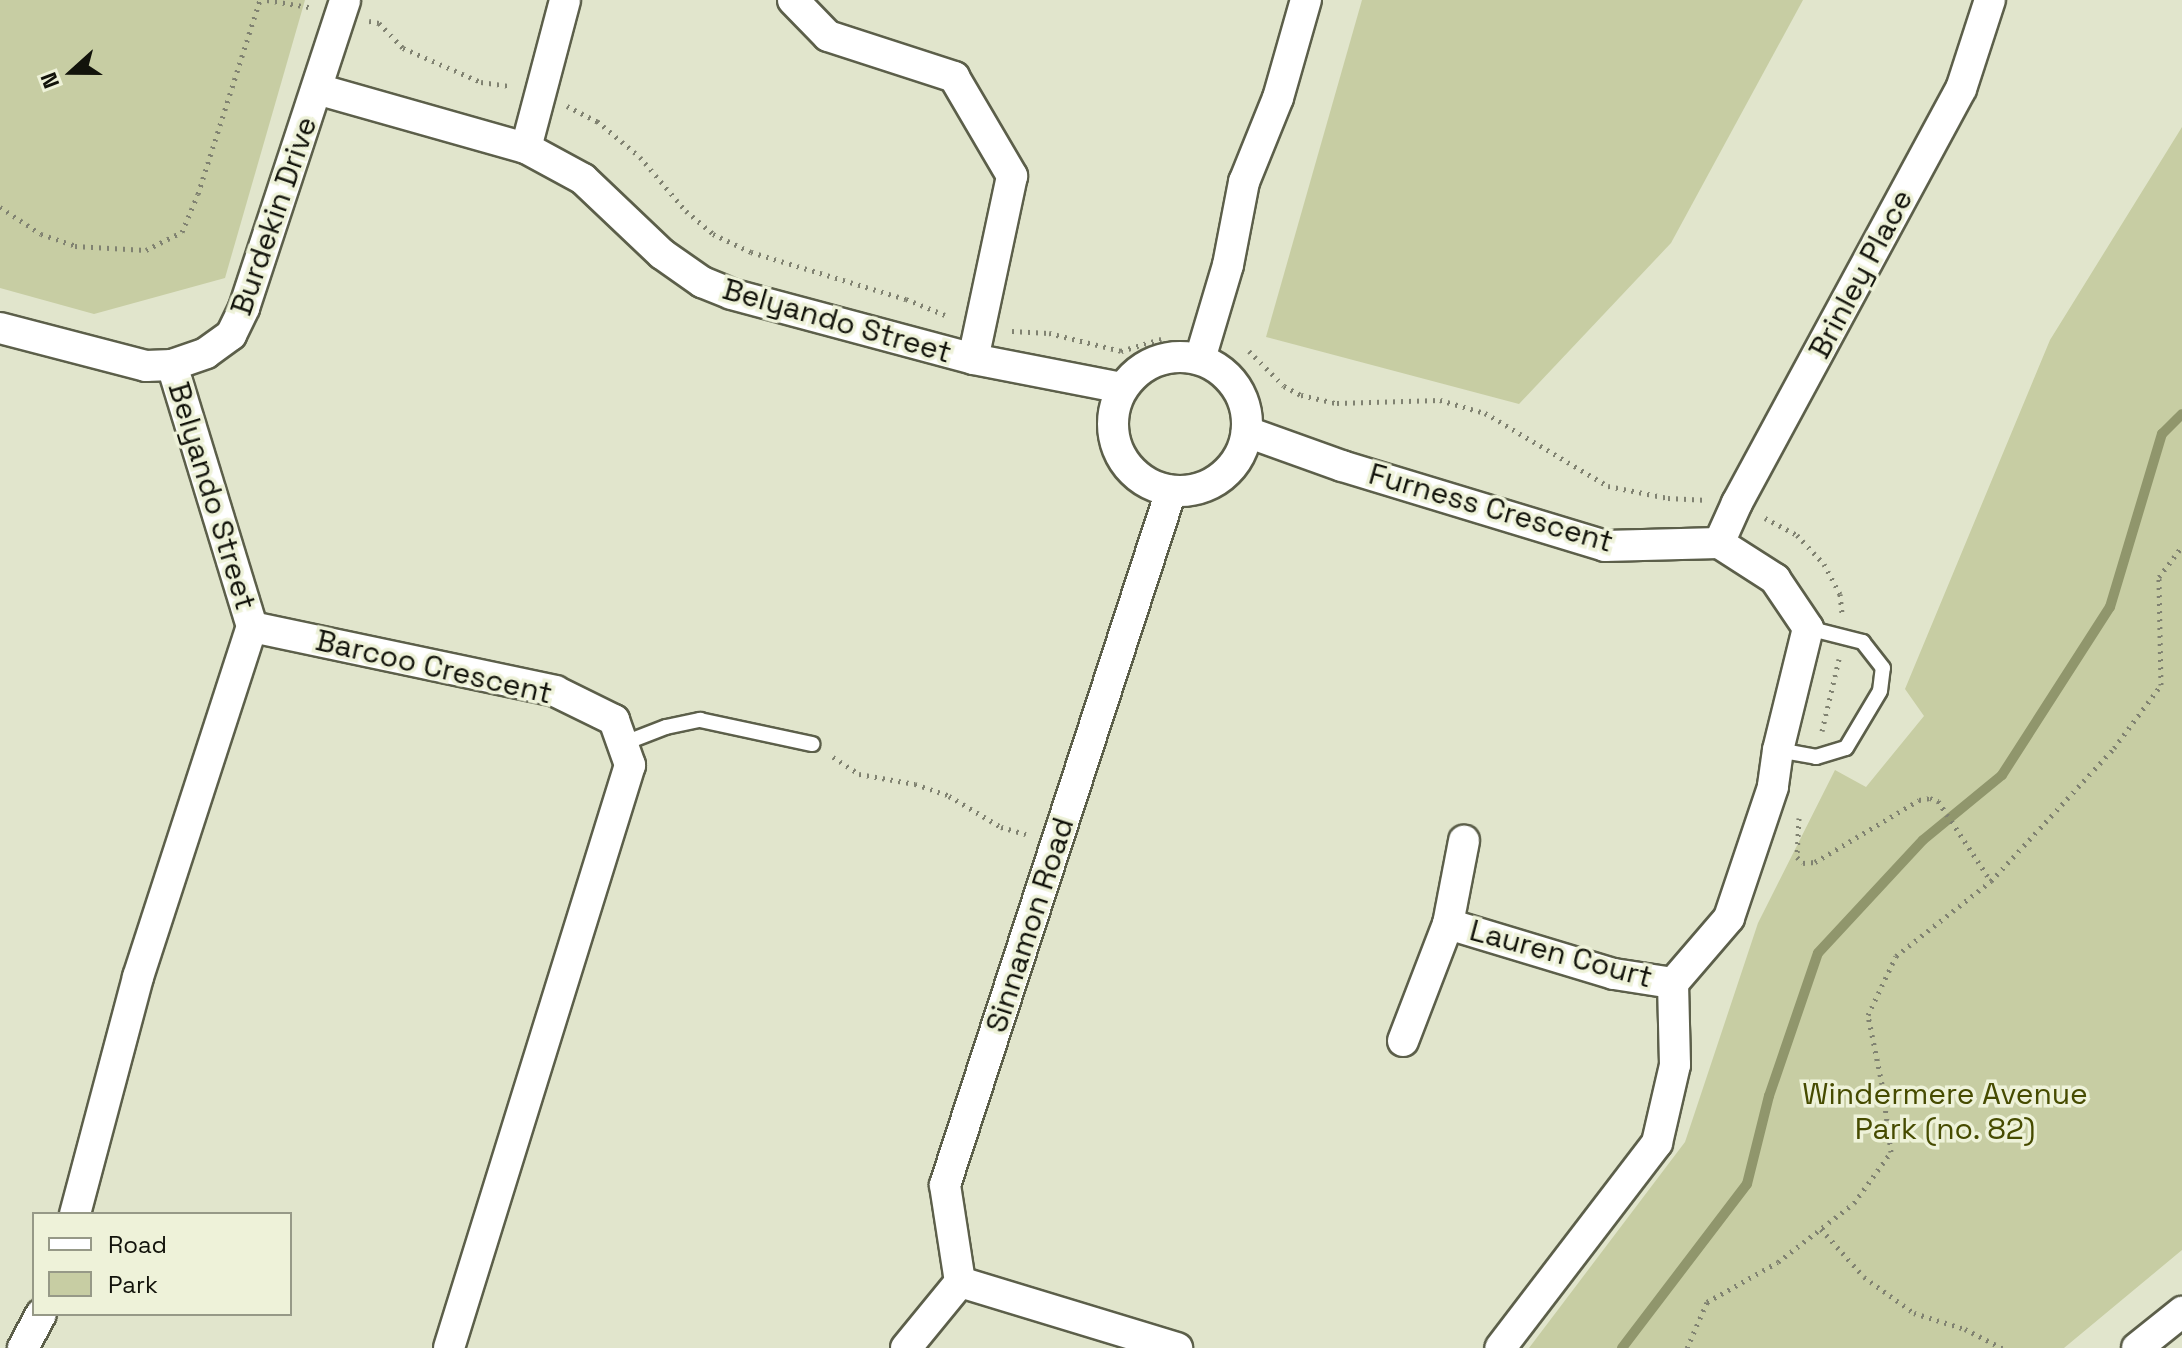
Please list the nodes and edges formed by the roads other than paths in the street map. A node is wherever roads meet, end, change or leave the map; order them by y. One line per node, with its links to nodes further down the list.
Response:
1 (565, 0): 7 (street)
2 (793, 0): 9 (street)
3 (1306, 0): 10 (street)
4 (1990, 0): 15 (street, Brinley Place)
5 (343, 6): 6 (street, Burdekin Drive)
6 (317, 89): 7 (street, Belyando Street); 11 (street, Burdekin Drive)
7 (526, 148): 9 (street, Belyando Street)
8 (0, 328): 11 (street, Burdekin Drive)
9 (973, 359): 12 (street, Belyando Street)
10 (1200, 359): 12 (street); 13 (street)
11 (172, 365): 16 (street, Belyando Street)
12 (1122, 388): 14 (street)
13 (1247, 432): 14 (street); 15 (street, Furness Crescent)
14 (1171, 491): 26 (street, Sinnamon Road)
15 (1719, 543): 17 (street)
16 (252, 627): 18 (street, Barcoo Crescent); 25 (street)
17 (1808, 628): 20 (street); 20 (lane)
18 (622, 744): 19 (lane); 30 (street)
19 (812, 744)
20 (1778, 750): 23 (street)
21 (1464, 841): 22 (street, Lauren Court)
22 (1448, 924): 23 (street, Lauren Court); 24 (street, Lauren Court)
23 (1673, 983): 33 (street)
24 (1403, 1041)
25 (76, 1212)
26 (960, 1282): 31 (street); 32 (street)
27 (2182, 1312): 34 (street)
28 (40, 1316): 29 (street)
29 (23, 1348)
30 (449, 1348)
31 (906, 1348)
32 (1177, 1348)
33 (1500, 1348)
34 (2137, 1348)

